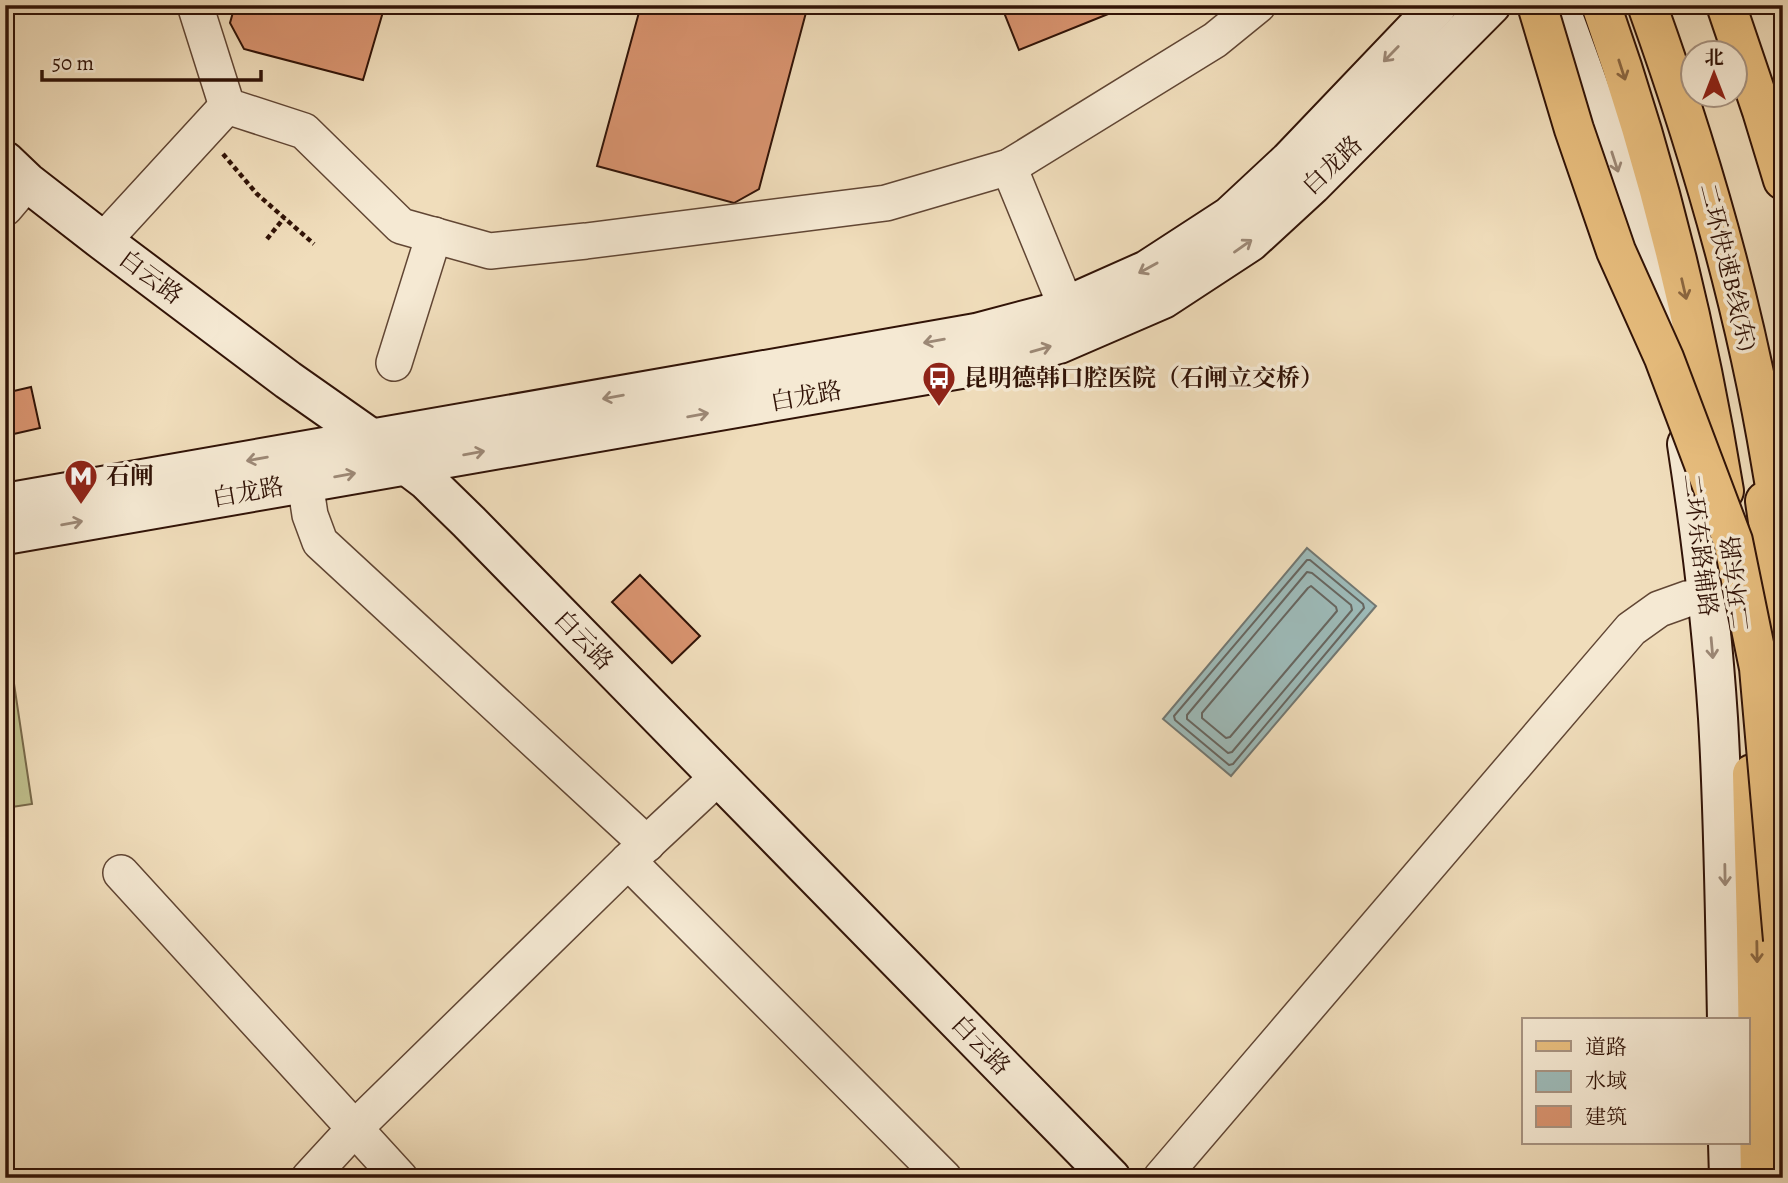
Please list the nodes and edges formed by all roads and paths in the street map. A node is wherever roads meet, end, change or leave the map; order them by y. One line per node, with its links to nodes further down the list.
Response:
1 (195, 5): 11 (street)
2 (1258, 5): 14 (street)
3 (1438, 5): 23 (main road, 白龙路, one-way to 23)
4 (1491, 5): 26 (main road, 白龙路, one-way to 4)
5 (1537, 5): 36 (main road, bridge)
6 (1559, 5): 31 (main road, 二环东路辅路, one-way to 31)
7 (1601, 5): 46 (main road, 二环东路, one-way to 46, bridge)
8 (1645, 5): 30 (main road, 二环快速B线(东)); 32 (main road, 二环东路)
9 (1727, 5): 10 (main road); 16 (main road)
10 (1753, 79): 13 (main road); 15 (main road)
11 (227, 106): 12 (street); 19 (street)
12 (204, 131): 18 (path); 21 (street)
13 (1783, 140)
14 (1009, 167): 19 (street); 23 (street)
15 (1783, 171)
16 (1783, 180)
17 (12, 184): 21 (main road, 白云路)
18 (284, 218): 20 (path); 22 (path)
19 (434, 234): 24 (street)
20 (267, 239)
21 (103, 241): 25 (main road, 白云路)
22 (314, 244)
23 (1066, 306): 25 (main road, 白龙路, one-way to 25)
24 (394, 363)
25 (372, 439): 26 (main road, 白云路); 28 (main road, 白龙路, one-way to 28)
26 (406, 465): 27 (main road, 白龙路, one-way to 26); 33 (main road, 白云路)
27 (305, 482): 29 (main road, 白龙路, one-way to 27); 34 (street)
28 (5, 503)
29 (5, 535)
30 (1783, 537)
31 (1708, 597): 37 (main road, 二环东路辅路, one-way to 37); 44 (street)
32 (1783, 648)
33 (718, 777): 34 (street); 43 (main road, 白云路)
34 (638, 852): 38 (street); 42 (street)
35 (121, 873): 38 (street)
36 (1783, 940)
37 (1727, 1018)
38 (355, 1128): 40 (street); 41 (street)
39 (1728, 1144): 45 (main road)
40 (309, 1178)
41 (400, 1178)
42 (944, 1178)
43 (1111, 1178)
44 (1161, 1178)
45 (1729, 1178)
46 (1760, 1178)

